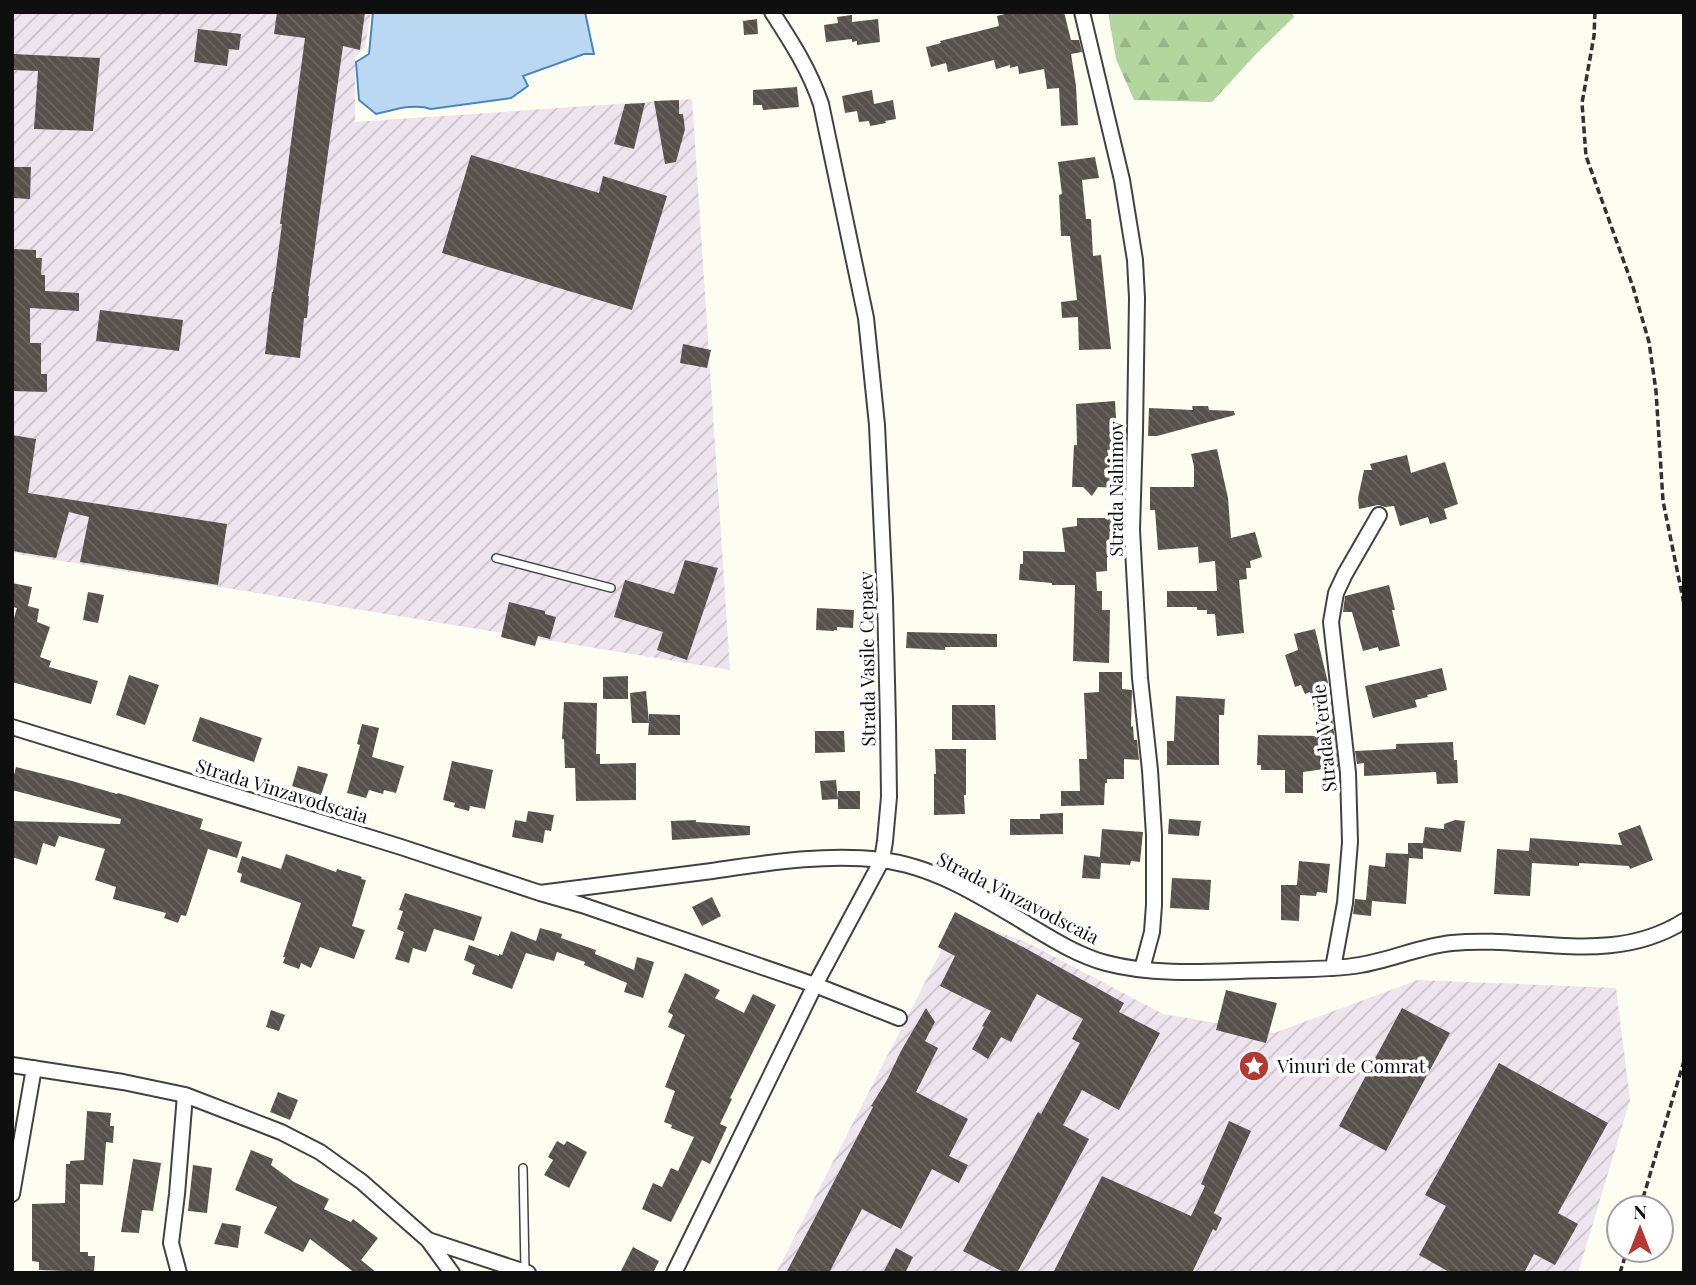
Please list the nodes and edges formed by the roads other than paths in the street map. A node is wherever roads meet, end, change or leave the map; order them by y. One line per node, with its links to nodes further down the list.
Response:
1 (772, 12): 7 (street, Strada Vasile Cepaev)
2 (1082, 12): 11 (street, Strada Nahimov)
3 (1379, 515): 10 (street, Strada Verde)
4 (496, 558): 5 (lane)
5 (611, 588)
6 (12, 727): 8 (street, Strada Vinzavodscaia)
7 (882, 860): 8 (street, Strada Vinzavodscaia); 11 (street, Strada Vinzavodscaia); 12 (street, Strada Vasile Cepaev)
8 (540, 893): 12 (street, Strada Vinzavodscaia)
9 (1684, 922): 10 (street, Strada Vinzavodscaia)
10 (1333, 968): 11 (street, Strada Vinzavodscaia)
11 (1142, 970)
12 (815, 985): 13 (street, Strada Vinzavodscaia); 23 (street, Strada Vasile Cepaev)
13 (899, 1018)
14 (12, 1065): 15 (street)
15 (34, 1068): 16 (street); 18 (street)
16 (185, 1095): 19 (street); 21 (street)
17 (523, 1168): 20 (lane)
18 (12, 1194)
19 (428, 1240): 20 (street); 22 (street)
20 (527, 1272)
21 (179, 1273)
22 (452, 1273)
23 (674, 1273)

